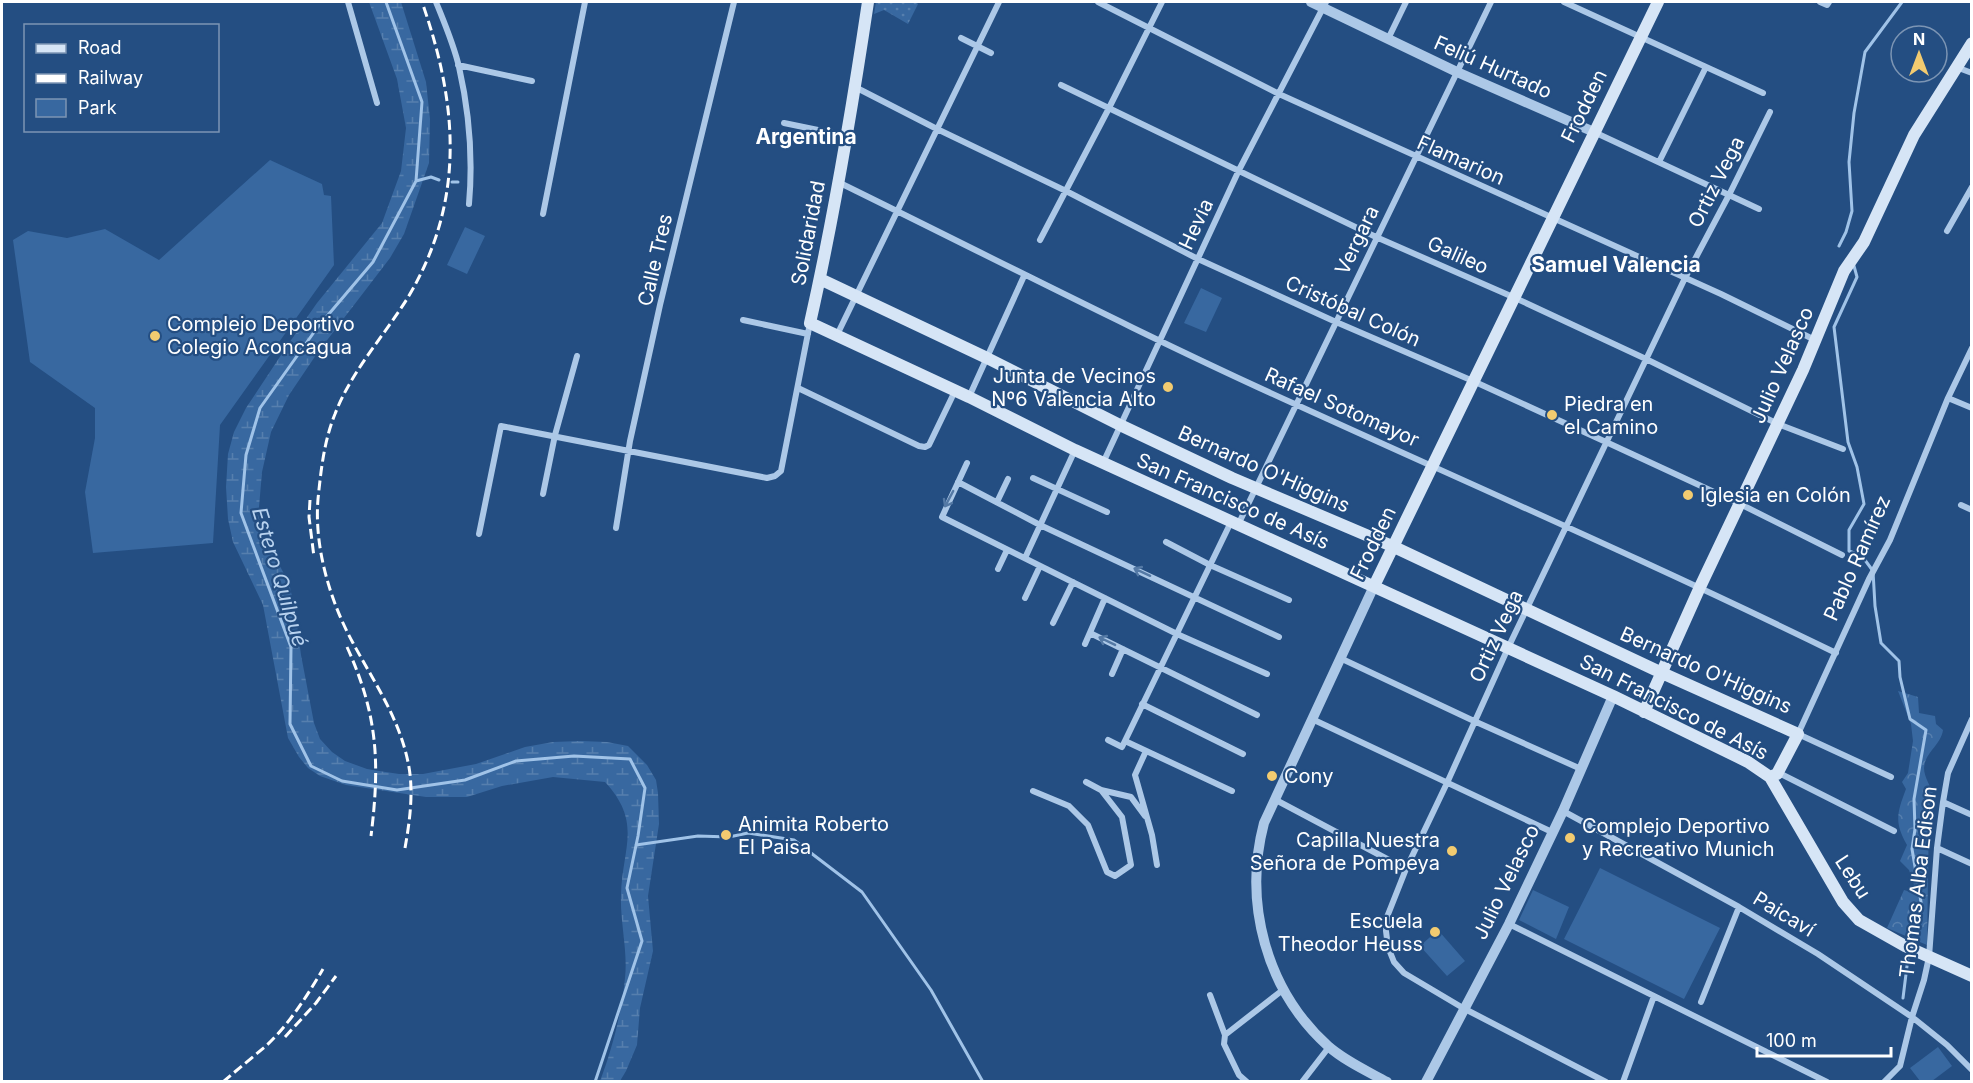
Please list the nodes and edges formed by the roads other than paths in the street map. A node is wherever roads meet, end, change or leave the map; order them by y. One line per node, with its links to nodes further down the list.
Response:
1 (348, 2): 34 (street)
2 (437, 2): 24 (street)
3 (585, 2): 51 (street)
4 (735, 2): 85 (street, Calle Tres)
5 (868, 2): 31 (main road, Solidaridad)
6 (999, 2): 22 (street)
7 (1098, 2): 17 (street, Flamarion)
8 (1162, 2): 17 (street)
9 (1311, 2): 16 (street, Feliú Hurtado)
10 (1406, 2): 20 (street)
11 (1491, 2): 27 (street, Vergara)
12 (1564, 2): 18 (street)
13 (1658, 2): 18 (main road, Frodden)
14 (1820, 2): 15 (street)
15 (1828, 3)
16 (1324, 4): 20 (street, Feliú Hurtado); 33 (street, Hevia)
17 (1150, 26): 33 (street, Flamarion); 35 (street)
18 (1640, 35): 25 (street); 39 (main road, Frodden)
19 (961, 38): 22 (street)
20 (1388, 39): 27 (street, Feliú Hurtado)
21 (1971, 43): 26 (main road, Julio Velasco)
22 (977, 46): 23 (street); 38 (street)
23 (991, 53)
24 (458, 64): 29 (street); 48 (street)
25 (1706, 67): 32 (street); 42 (street)
26 (1956, 67): 28 (street); 66 (main road, Julio Velasco)
27 (1457, 72): 39 (street, Feliú Hurtado); 41 (street, Vergara)
28 (1971, 73)
29 (532, 81)
30 (1061, 86): 35 (street, Galileo)
31 (855, 87): 38 (street, Cristóbal Colón); 40 (main road, Solidaridad)
32 (1763, 93)
33 (1279, 94): 41 (street, Flamarion); 43 (street, Hevia)
34 (377, 104)
35 (1108, 110): 43 (street, Galileo); 46 (street)
36 (1770, 112): 47 (street, Ortiz Vega)
37 (784, 123): 40 (street)
38 (936, 129): 46 (street, Cristóbal Colón); 50 (street)
39 (1594, 132): 42 (street, Feliú Hurtado); 52 (main road, Frodden)
40 (847, 136): 44 (main road, Solidaridad)
41 (1416, 157): 52 (street, Flamarion); 54 (street, Vergara)
42 (1659, 162): 47 (street, Feliú Hurtado)
43 (1239, 170): 54 (street, Galileo); 56 (street, Hevia)
44 (838, 182): 50 (street, Rafael Sotomayor); 59 (main road, Solidaridad)
45 (1971, 187): 53 (street)
46 (1066, 191): 55 (street); 56 (street, Cristóbal Colón)
47 (1729, 195): 49 (street, Feliú Hurtado); 58 (street, Ortiz Vega)
48 (469, 204)
49 (1759, 209)
50 (897, 211): 57 (street, Rafael Sotomayor); 60 (street)
51 (543, 214)
52 (1552, 218): 58 (street, Flamarion); 61 (main road, Frodden)
53 (1947, 231)
54 (1376, 237): 61 (street, Galileo); 63 (street, Vergara)
55 (1040, 240)
56 (1198, 259): 63 (street, Cristóbal Colón); 67 (street, Hevia)
57 (1024, 276): 67 (street, Rafael Sotomayor); 70 (street)
58 (1684, 278): 66 (street, Flamarion); 71 (street, Ortiz Vega)
59 (820, 279): 60 (main road, Bernardo O'Higgins); 64 (main road, Solidaridad)
60 (856, 295): 65 (street); 70 (main road, Bernardo O'Higgins)
61 (1513, 297): 71 (street, Galileo); 72 (main road, Frodden)
62 (743, 320): 64 (street)
63 (1336, 322): 72 (street, Cristóbal Colón); 77 (street, Vergara)
64 (809, 329): 65 (main road, San Francisco de Asís); 73 (street, Solidaridad)
65 (837, 335): 74 (main road, San Francisco de Asís)
66 (1815, 340): 79 (main road, Julio Velasco)
67 (1160, 341): 77 (street, Rafael Sotomayor); 80 (street, Hevia)
68 (1971, 348): 76 (street, Pablo Ramírez)
69 (577, 356): 81 (street)
70 (987, 358): 75 (street); 80 (main road, Bernardo O'Higgins)
71 (1646, 359): 79 (street, Galileo); 82 (street, Ortiz Vega)
72 (1473, 381): 82 (street, Cristóbal Colón); 88 (main road, Frodden)
73 (798, 388): 74 (street); 85 (street, Solidaridad)
74 (955, 390): 75 (main road, San Francisco de Asís)
75 (969, 397): 84 (main road, San Francisco de Asís)
76 (1948, 398): 78 (street); 128 (street, Pablo Ramírez)
77 (1297, 405): 88 (street, Rafael Sotomayor); 92 (street, Vergara)
78 (1971, 408)
79 (1778, 424): 83 (street, Galileo); 96 (main road, Julio Velasco)
80 (1120, 425): 87 (street, Hevia); 92 (main road, Bernardo O'Higgins)
81 (555, 435): 85 (street); 94 (street); 104 (street)
82 (1606, 442): 96 (street, Cristóbal Colón); 102 (street, Ortiz Vega)
83 (1843, 449)
84 (1076, 450): 87 (main road, San Francisco de Asís); 93 (street)
85 (629, 451): 103 (street, Calle Tres)
86 (967, 463): 91 (street)
87 (1103, 463): 100 (main road, San Francisco de Asís)
88 (1432, 465): 102 (street, Rafael Sotomayor); 106 (main road, Frodden)
89 (1033, 478): 93 (street)
90 (1008, 479): 95 (street)
91 (958, 482): 95 (street); 107 (street, one-way to 107)
92 (1256, 488): 100 (street, Vergara); 106 (main road, Bernardo O'Higgins)
93 (1056, 489): 99 (street); 101 (street)
94 (543, 494)
95 (997, 502): 101 (street)
96 (1740, 504): 108 (street, Cristóbal Colón); 115 (main road, Julio Velasco)
97 (1960, 505): 98 (street)
98 (1971, 510)
99 (1107, 512)
100 (1234, 523): 110 (street, Vergara); 114 (main road, San Francisco de Asís)
101 (1040, 525): 109 (street); 116 (street, one-way to 101)
102 (1566, 527): 115 (street, Rafael Sotomayor); 120 (street, Ortiz Vega)
103 (616, 528)
104 (479, 534)
105 (1166, 542): 110 (street)
106 (1392, 546): 114 (main road, Frodden); 120 (main road, Bernardo O'Higgins)
107 (1007, 550): 109 (street); 112 (street)
108 (1842, 555)
109 (1025, 558): 111 (street)
110 (1210, 565): 116 (street, Vergara); 119 (street)
111 (1040, 566): 113 (street); 117 (street)
112 (998, 569)
113 (1073, 582): 118 (street); 121 (street)
114 (1374, 586): 126 (main road, San Francisco de Asís); 129 (street, Frodden)
115 (1700, 587): 128 (street, Rafael Sotomayor); 131 (main road, Julio Velasco)
116 (1195, 597): 123 (street, Vergara); 124 (street)
117 (1026, 598)
118 (1105, 598): 122 (street); 123 (street)
119 (1289, 600)
120 (1527, 609): 126 (street, Ortiz Vega); 131 (main road, Bernardo O'Higgins)
121 (1053, 622)
122 (1090, 633): 125 (street); 127 (street, one-way to 122)
123 (1177, 634): 130 (street, Vergara); 133 (street)
124 (1279, 638)
125 (1085, 644)
126 (1508, 648): 134 (main road, San Francisco de Asís); 140 (street, Ortiz Vega)
127 (1123, 649): 130 (street); 132 (street)
128 (1836, 653): 141 (street, Pablo Ramírez)
129 (1340, 658): 138 (street, Frodden); 140 (street)
130 (1160, 668): 135 (street, Vergara); 137 (street)
131 (1662, 673): 136 (main road, Julio Velasco); 141 (main road, Bernardo O'Higgins)
132 (1112, 674)
133 (1267, 674)
134 (1613, 696): 136 (main road, San Francisco de Asís); 146 (street, Julio Velasco)
135 (1142, 704): 143 (street, Vergara); 145 (street)
136 (1644, 712): 147 (main road, San Francisco de Asís)
137 (1257, 715)
138 (1312, 719): 150 (street); 154 (street, Frodden)
139 (1971, 719): 155 (street, Thomas Alba Edison)
140 (1474, 721): 146 (street); 150 (street, Ortiz Vega)
141 (1798, 734): 147 (main road, Pablo Ramírez); 148 (street, Bernardo O'Higgins)
142 (1108, 740): 143 (street)
143 (1124, 744): 144 (street)
144 (1146, 751): 153 (street); 158 (street)
145 (1243, 754)
146 (1581, 769): 156 (street, Julio Velasco)
147 (1773, 776): 159 (street, San Francisco de Asís); 167 (main road, Lebu)
148 (1891, 777)
149 (1086, 783): 151 (street)
150 (1447, 783): 160 (street); 164 (street, Ortiz Vega)
151 (1101, 790): 152 (street); 158 (street)
152 (1033, 791)
153 (1232, 791)
154 (1274, 800): 164 (street); 169 (street, Frodden)
155 (1943, 802): 157 (street); 161 (street, Thomas Alba Edison)
156 (1563, 811): 160 (street, Julio Velasco); 165 (street, Paicaví)
157 (1971, 815)
158 (1147, 819): 163 (street)
159 (1894, 831)
160 (1552, 832): 166 (street, Julio Velasco)
161 (1937, 848): 162 (street); 167 (street, Thomas Alba Edison)
162 (1971, 864)
163 (1157, 865)
164 (1406, 869): 173 (street, Ortiz Vega)
165 (1739, 907): 172 (street); 174 (street, Paicaví)
166 (1509, 924): 171 (street); 173 (street, Julio Velasco)
167 (1929, 957): 168 (main road, Lebu); 174 (street, Thomas Alba Edison)
168 (1971, 976)
169 (1284, 989): 175 (street); 176 (street, Frodden)
170 (1210, 995): 175 (street)
171 (1654, 996): 183 (street); 184 (street)
172 (1701, 1002)
173 (1463, 1008): 181 (street, Julio Velasco); 182 (street, Ortiz Vega)
174 (1912, 1017): 177 (street, Paicaví); 185 (street, Thomas Alba Edison)
175 (1225, 1035): 178 (street)
176 (1329, 1047): 179 (street); 180 (street, Frodden)
177 (1971, 1070)
178 (1246, 1082)
179 (1302, 1082)
180 (1387, 1082)
181 (1426, 1082)
182 (1606, 1082)
183 (1623, 1082)
184 (1827, 1082)
185 (1884, 1082)

